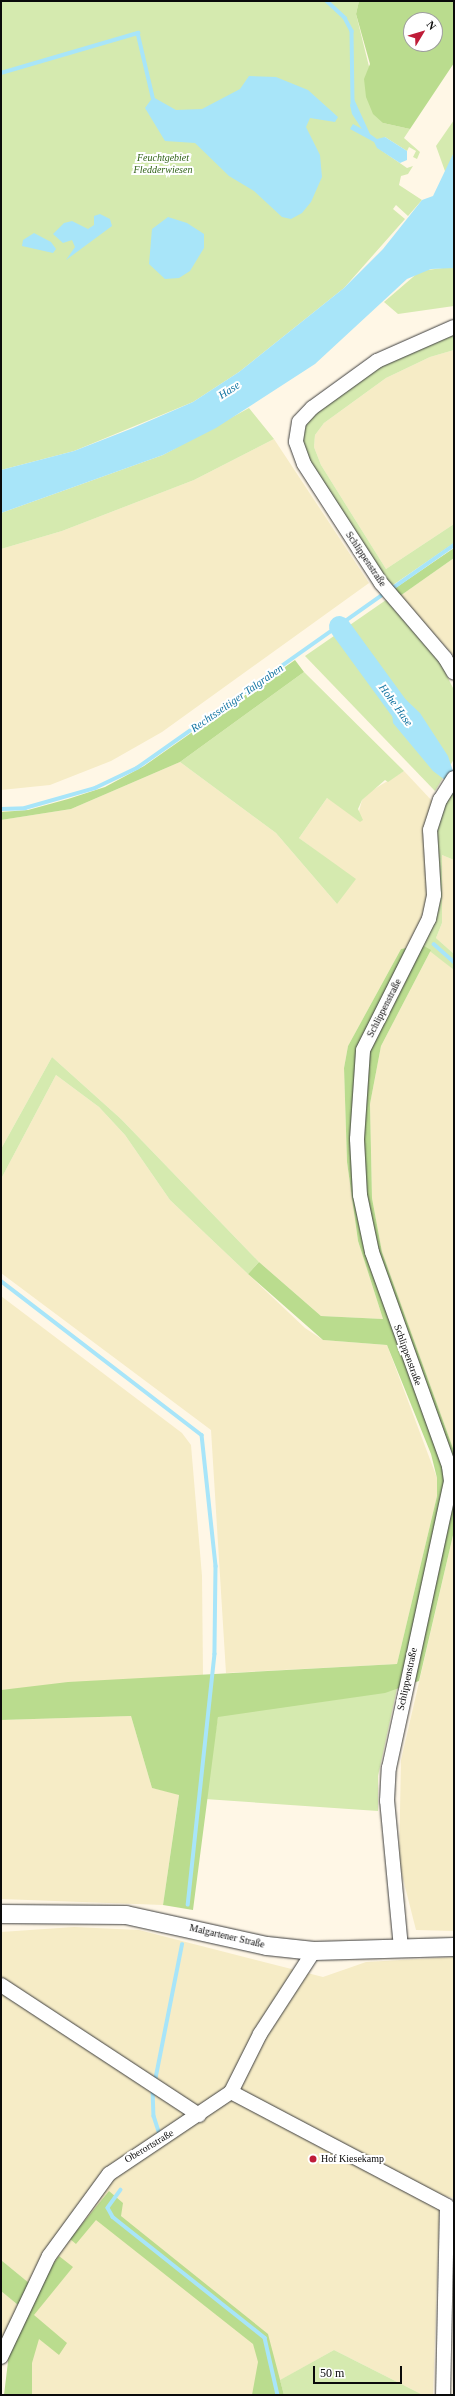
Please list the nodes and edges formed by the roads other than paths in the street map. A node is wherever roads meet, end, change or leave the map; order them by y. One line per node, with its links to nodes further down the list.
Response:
1 (454, 327): 2 (street, Schlippenstraße)
2 (454, 673)
3 (454, 778): 6 (street, Schlippenstraße)
4 (1, 1914): 7 (street, Malgartener Straße)
5 (454, 1947): 6 (street, Malgartener Straße)
6 (401, 1948): 7 (street, Malgartener Straße)
7 (314, 1951): 9 (street, Oberortstraße)
8 (1, 1985): 10 (street)
9 (231, 2092): 10 (street, Oberortstraße); 12 (street)
10 (199, 2115): 11 (street, Oberortstraße)
11 (1, 2357)
12 (443, 2395)

